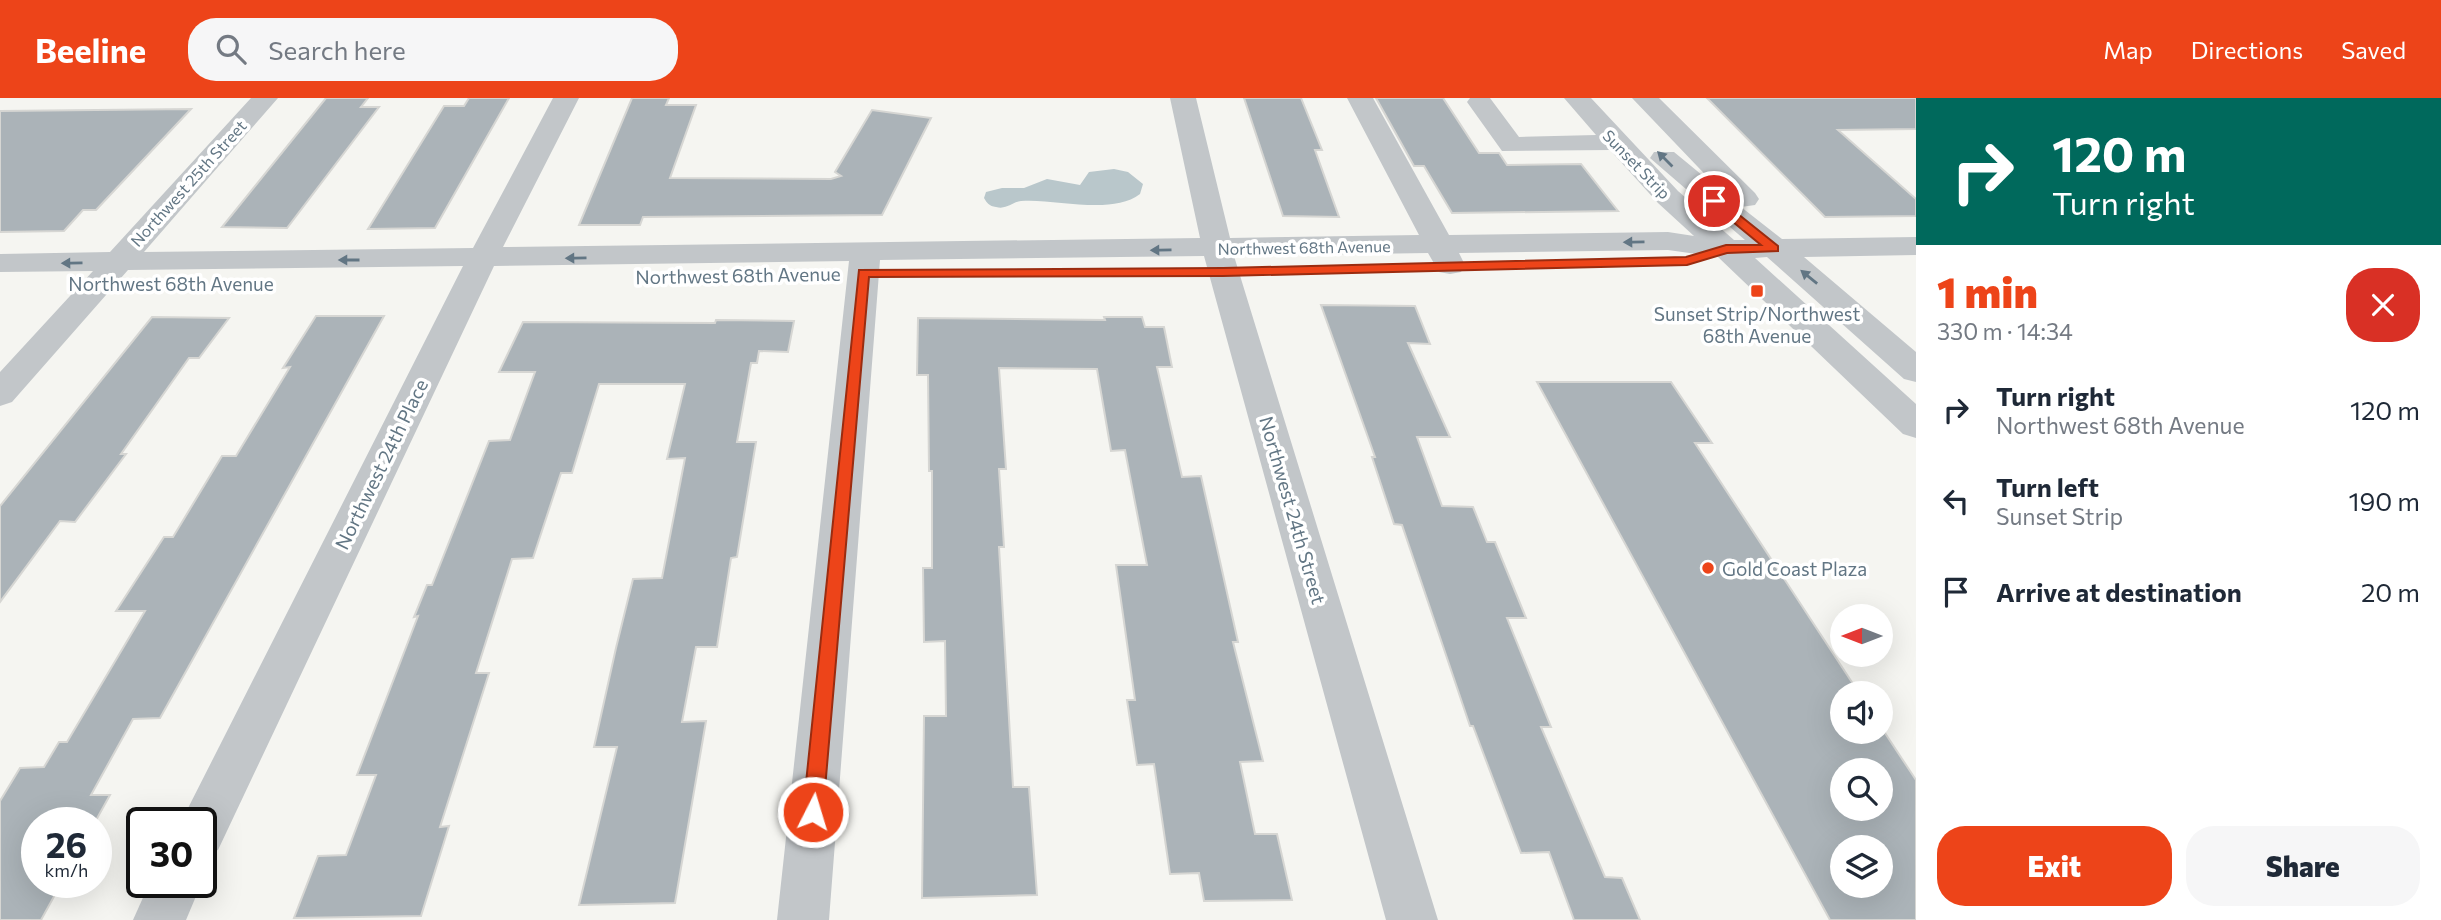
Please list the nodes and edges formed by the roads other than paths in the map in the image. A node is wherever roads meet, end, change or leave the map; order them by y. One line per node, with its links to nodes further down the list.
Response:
1 (265, 98): 18 (street, Northwest 25th Street)
2 (566, 98): 17 (street, Northwest 24th Place)
3 (1183, 98): 14 (street, Northwest 24th Street)
4 (1360, 98): 13 (street)
5 (1577, 98): 9 (street, Sunset Strip)
6 (1607, 98): 12 (street, Sunset Strip, one-way to 6)
7 (1645, 98): 12 (street)
8 (1480, 102): 9 (street)
9 (1615, 142): 11 (street, Sunset Strip)
10 (1916, 246): 12 (street, Northwest 68th Avenue)
11 (1726, 249): 12 (street, Northwest 68th Avenue); 13 (street, Northwest 68th Avenue); 22 (street, Sunset Strip)
12 (1774, 249): 20 (street, Sunset Strip, one-way to 12)
13 (1446, 256): 14 (street, Northwest 68th Avenue)
14 (1221, 261): 16 (street, Northwest 68th Avenue); 27 (street, Northwest 24th Street)
15 (0, 263): 18 (street, Northwest 68th Avenue, one-way to 15)
16 (864, 263): 17 (street, Northwest 68th Avenue); 26 (street)
17 (477, 270): 18 (street, Northwest 68th Avenue); 23 (street, Northwest 24th Place)
18 (106, 273): 19 (street, Northwest 68th Avenue); 21 (street, Northwest 25th Street)
19 (0, 285)
20 (1916, 371)
21 (0, 394)
22 (1916, 425)
23 (214, 807)
24 (169, 898): 25 (street)
25 (159, 920)
26 (803, 920)
27 (1412, 920)

